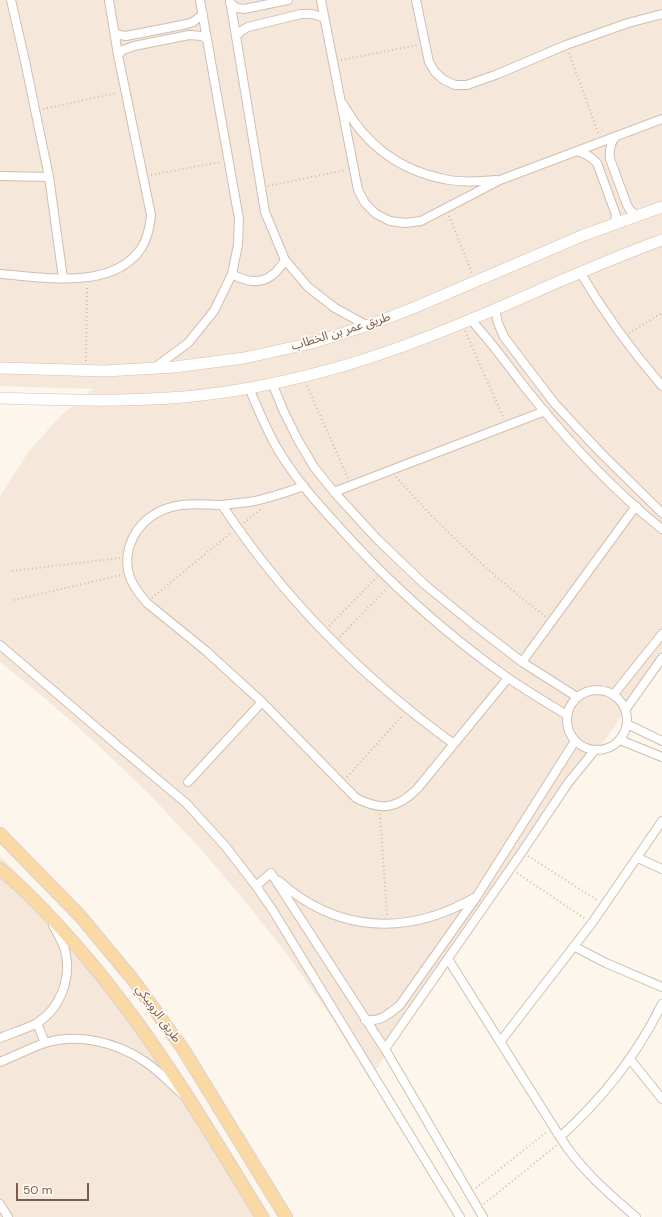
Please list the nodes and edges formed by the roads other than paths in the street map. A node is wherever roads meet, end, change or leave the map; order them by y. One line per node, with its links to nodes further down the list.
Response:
1 (11, 0): 20 (street)
2 (109, 0): 11 (street)
3 (200, 0): 8 (street)
4 (288, 0): 7 (street)
5 (321, 0): 10 (street)
6 (416, 0): 9 (street)
7 (230, 2): 12 (street)
8 (203, 14): 11 (street); 13 (street)
9 (662, 14)
10 (324, 18): 12 (street); 15 (street)
11 (114, 33): 14 (street)
12 (236, 37): 26 (street)
13 (207, 39): 14 (street); 29 (street)
14 (118, 55): 30 (street)
15 (339, 96): 21 (street); 21 (street)
16 (662, 119): 17 (street)
17 (615, 137): 18 (street); 23 (street)
18 (577, 151): 21 (street); 24 (street)
19 (0, 176): 20 (street)
20 (49, 177): 30 (street)
21 (500, 180)
22 (662, 208): 23 (street, طريق عمر بن الخطاب)
23 (638, 216): 24 (street, طريق عمر بن الخطاب)
24 (614, 225): 33 (street, طريق عمر بن الخطاب)
25 (662, 240): 27 (street)
26 (285, 260): 29 (street); 33 (street)
27 (580, 272): 31 (street); 37 (street)
28 (0, 274): 30 (street)
29 (232, 274): 35 (street)
30 (63, 278)
31 (495, 309): 32 (street); 45 (street)
32 (466, 321): 36 (street); 40 (street)
33 (366, 325): 35 (street, طريق عمر بن الخطاب)
34 (0, 368): 35 (street, طريق عمر بن الخطاب)
35 (154, 368)
36 (272, 384): 38 (street); 42 (street)
37 (662, 386)
38 (249, 388): 39 (street); 41 (street)
39 (0, 398)
40 (545, 411): 42 (street); 44 (street)
41 (304, 486): 43 (street); 51 (street)
42 (334, 492): 50 (street)
43 (222, 504): 54 (street); 61 (street)
44 (636, 506): 46 (street); 50 (street)
45 (662, 513)
46 (662, 529)
47 (662, 634): 52 (street)
48 (0, 645): 71 (street)
49 (662, 658): 55 (street)
50 (522, 662): 53 (street)
51 (508, 678): 56 (street); 61 (street)
52 (614, 694): 53 (street); 55 (street)
53 (577, 697): 56 (street)
54 (262, 702): 61 (street); 64 (street)
55 (626, 709): 57 (street)
56 (566, 715): 59 (street)
57 (627, 724): 58 (street); 60 (street)
58 (620, 740): 62 (street); 63 (street)
59 (575, 741): 62 (street); 72 (street)
60 (662, 741)
61 (454, 744)
62 (595, 750): 75 (street)
63 (662, 757)
64 (188, 782)
65 (662, 821): 67 (street)
66 (0, 834): 92 (main road, طريق الروبيكي)
67 (638, 858): 69 (street); 74 (street)
68 (0, 869): 73 (main road, طريق الروبيكي)
69 (662, 869)
70 (272, 873): 71 (street); 72 (street); 78 (street)
71 (256, 886): 93 (street)
72 (477, 896): 78 (street)
73 (44, 911): 79 (street); 87 (main road, طريق الروبيكي)
74 (575, 947): 76 (street); 81 (street)
75 (448, 959): 81 (street); 83 (street)
76 (662, 987)
77 (662, 1004): 84 (street)
78 (365, 1020): 83 (street)
79 (37, 1023): 80 (street); 82 (street)
80 (0, 1038)
81 (500, 1042): 88 (street)
82 (45, 1043): 85 (street); 87 (street)
83 (385, 1049): 94 (street)
84 (630, 1058): 86 (street); 88 (street)
85 (0, 1062)
86 (662, 1099)
87 (192, 1103): 91 (main road, طريق الروبيكي)
88 (561, 1139): 95 (street)
89 (0, 1204): 90 (street)
90 (8, 1217)
91 (262, 1217)
92 (286, 1217)
93 (460, 1217)
94 (483, 1217)
95 (636, 1217)

